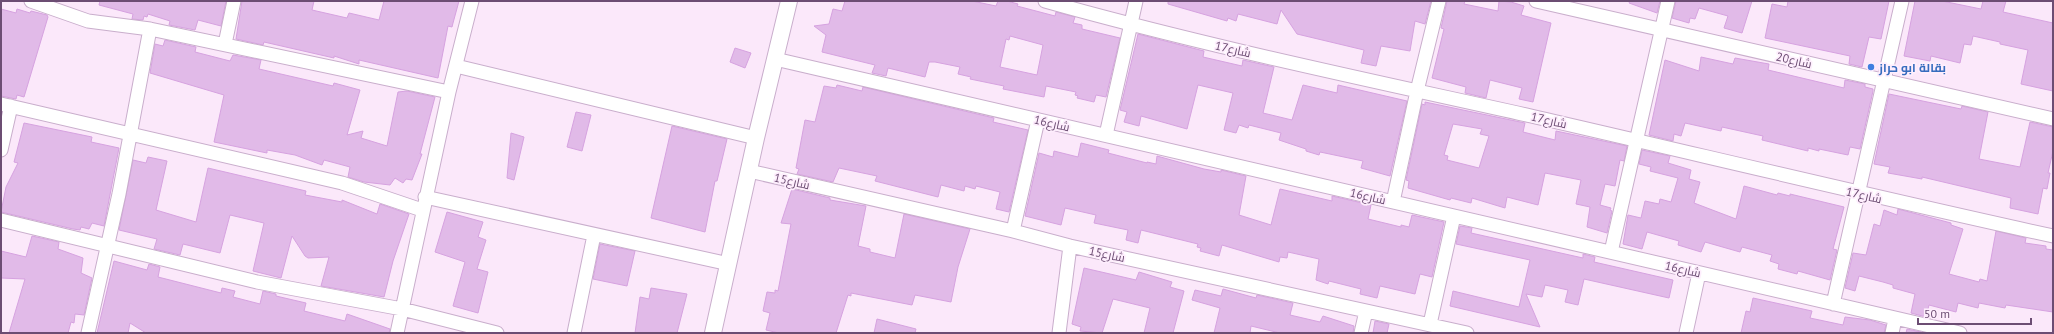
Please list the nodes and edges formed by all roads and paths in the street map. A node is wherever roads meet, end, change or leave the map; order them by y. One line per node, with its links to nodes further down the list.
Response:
1 (31, 1): 12 (street)
2 (234, 1): 14 (street)
3 (472, 1): 16 (street)
4 (789, 1): 15 (street)
5 (1045, 1): 11 (street, شارع17)
6 (1136, 1): 11 (street)
7 (1440, 1): 18 (street)
8 (1536, 1): 13 (street, شارع20)
9 (1668, 1): 13 (street)
10 (1902, 1): 17 (street)
11 (1131, 25): 18 (street, شارع17); 24 (street)
12 (150, 28): 14 (street); 23 (street)
13 (1661, 30): 17 (street, شارع20); 26 (street)
14 (226, 44): 19 (street)
15 (775, 59): 22 (street, شارع16); 25 (street)
16 (456, 66): 19 (street); 25 (street)
17 (1885, 81): 21 (street, شارع20); 29 (street)
18 (1417, 91): 26 (street, شارع17); 31 (street)
19 (448, 92): 30 (street)
20 (6, 105): 23 (street); 27 (street)
21 (2053, 119)
22 (1038, 120): 24 (street, شارع16); 35 (street)
23 (130, 134): 32 (street); 38 (street)
24 (1106, 135): 31 (street, شارع16)
25 (756, 138): 28 (street)
26 (1636, 140): 29 (street, شارع17); 40 (street)
27 (1, 150)
28 (749, 171): 35 (street, شارع15); 41 (street)
29 (1858, 194): 37 (street, شارع17); 43 (street)
30 (425, 196): 32 (street); 36 (street)
31 (1393, 202): 33 (street, شارع16)
32 (422, 210): 44 (street)
33 (1454, 216): 40 (street, شارع16); 47 (street)
34 (1, 220): 38 (street)
35 (1013, 231): 39 (street, شارع15)
36 (594, 235): 41 (street); 51 (street)
37 (2053, 236)
38 (107, 246): 44 (street); 48 (street)
39 (1070, 246): 45 (street, شارع15); 53 (street)
40 (1611, 252): 42 (street, شارع16)
41 (729, 264): 52 (street)
42 (1699, 273): 43 (street, شارع16); 56 (street)
43 (1833, 304): 46 (street, شارع16)
44 (402, 309): 49 (street); 50 (street)
45 (1366, 311): 47 (street, شارع15); 54 (street)
46 (1895, 319): 57 (street); 58 (street, شارع16)
47 (1430, 324): 55 (street, شارع15)
48 (88, 333)
49 (397, 333)
50 (497, 333)
51 (574, 333)
52 (713, 333)
53 (1059, 333)
54 (1361, 333)
55 (1467, 333)
56 (1686, 333)
57 (1892, 333)
58 (1960, 333)

